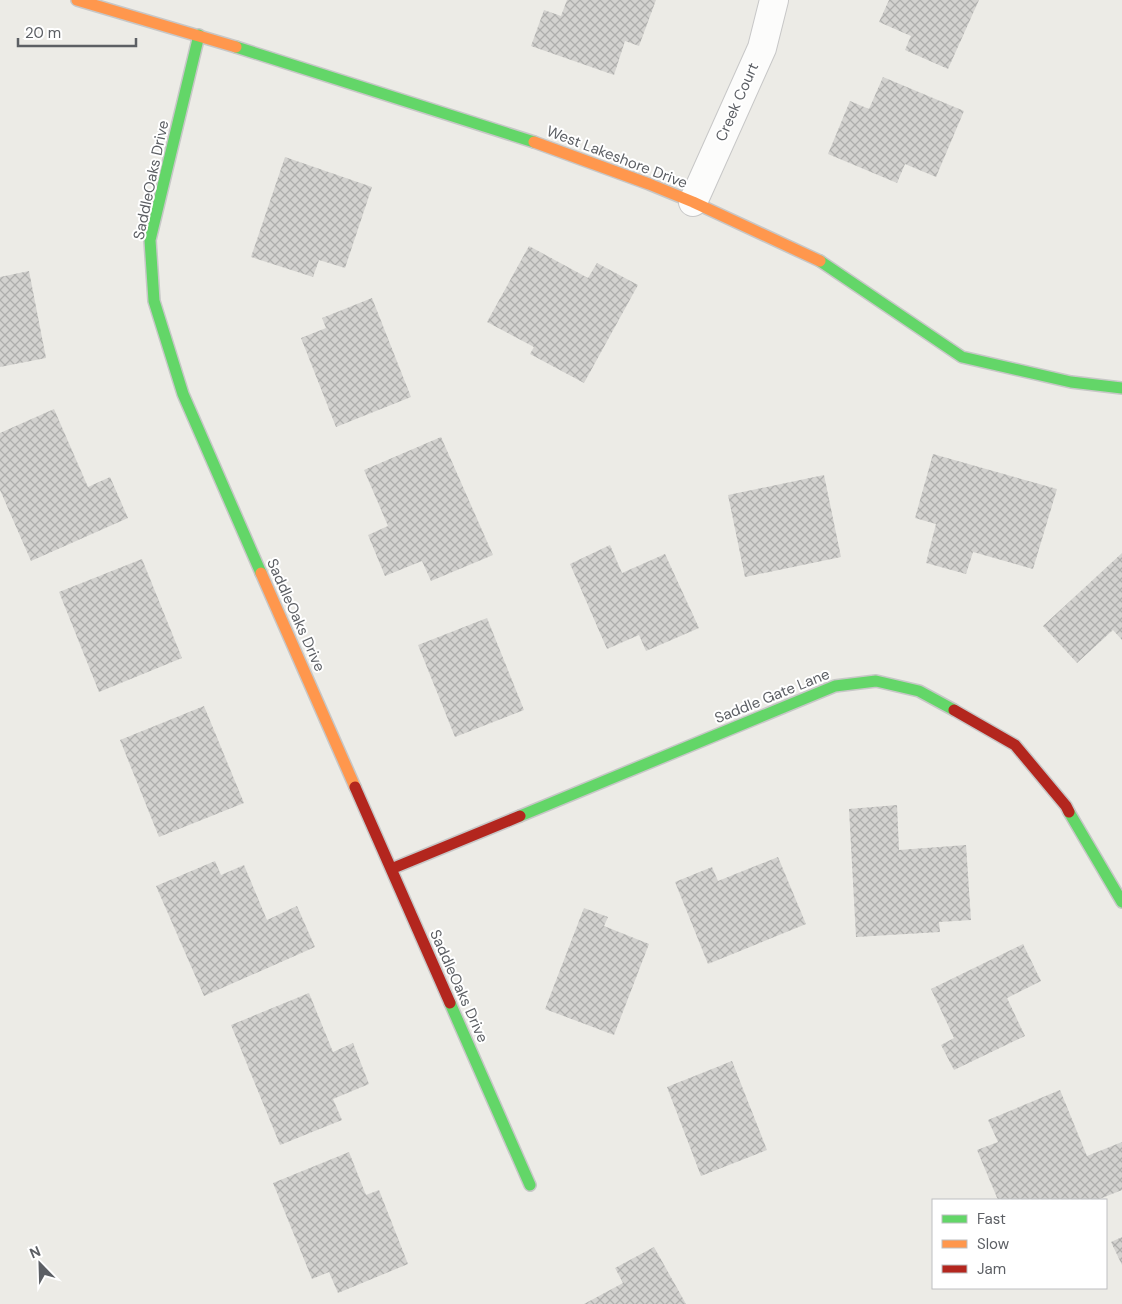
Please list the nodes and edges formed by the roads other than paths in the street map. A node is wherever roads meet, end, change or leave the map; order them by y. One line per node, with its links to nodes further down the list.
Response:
1 (77, 0): 3 (street, West Lakeshore Drive)
2 (774, 0): 4 (street, Creek Court)
3 (199, 36): 4 (street, West Lakeshore Drive); 6 (street, SaddleOaks Drive)
4 (693, 202): 5 (street, West Lakeshore Drive)
5 (1122, 388)
6 (391, 869): 7 (street, Saddle Gate Lane); 8 (street, SaddleOaks Drive)
7 (1122, 902)
8 (530, 1185)

